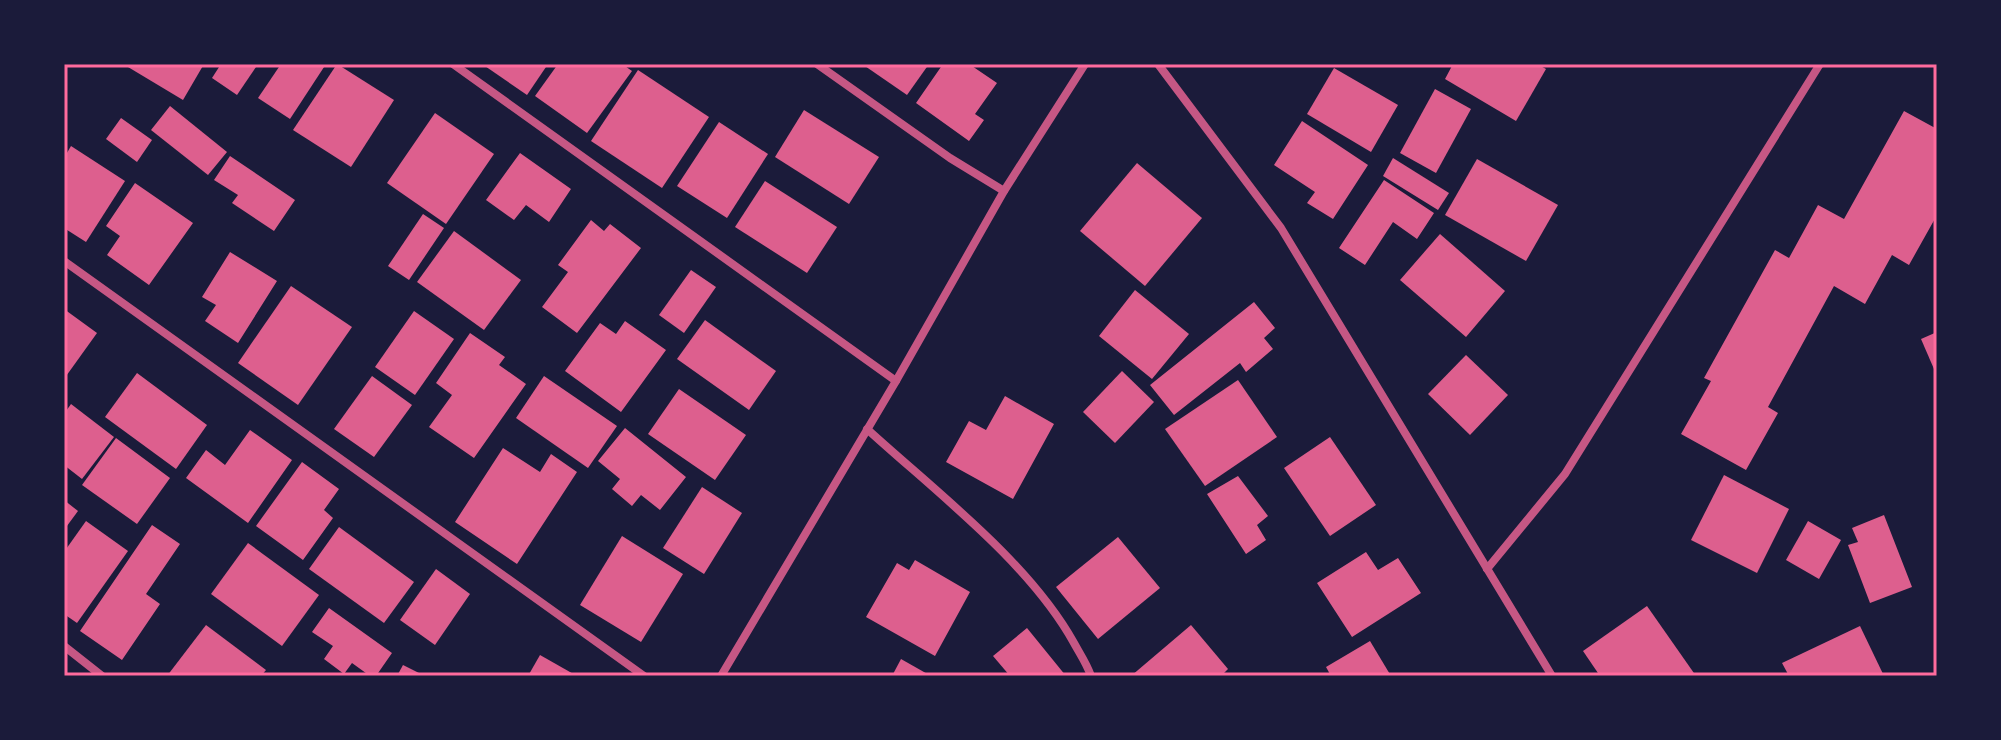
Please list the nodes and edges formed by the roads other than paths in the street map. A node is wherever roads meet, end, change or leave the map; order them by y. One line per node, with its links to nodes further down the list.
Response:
1 (453, 64): 8 (street)
2 (817, 64): 6 (street)
3 (1085, 64): 6 (street)
4 (1158, 64): 10 (street)
5 (1820, 64): 10 (street)
6 (1004, 191): 8 (street)
7 (64, 261): 13 (street)
8 (896, 381): 9 (street)
9 (867, 429): 14 (street); 15 (street)
10 (1487, 569): 16 (street)
11 (64, 646): 12 (street)
12 (102, 676)
13 (644, 676)
14 (721, 676)
15 (1091, 676)
16 (1552, 676)

